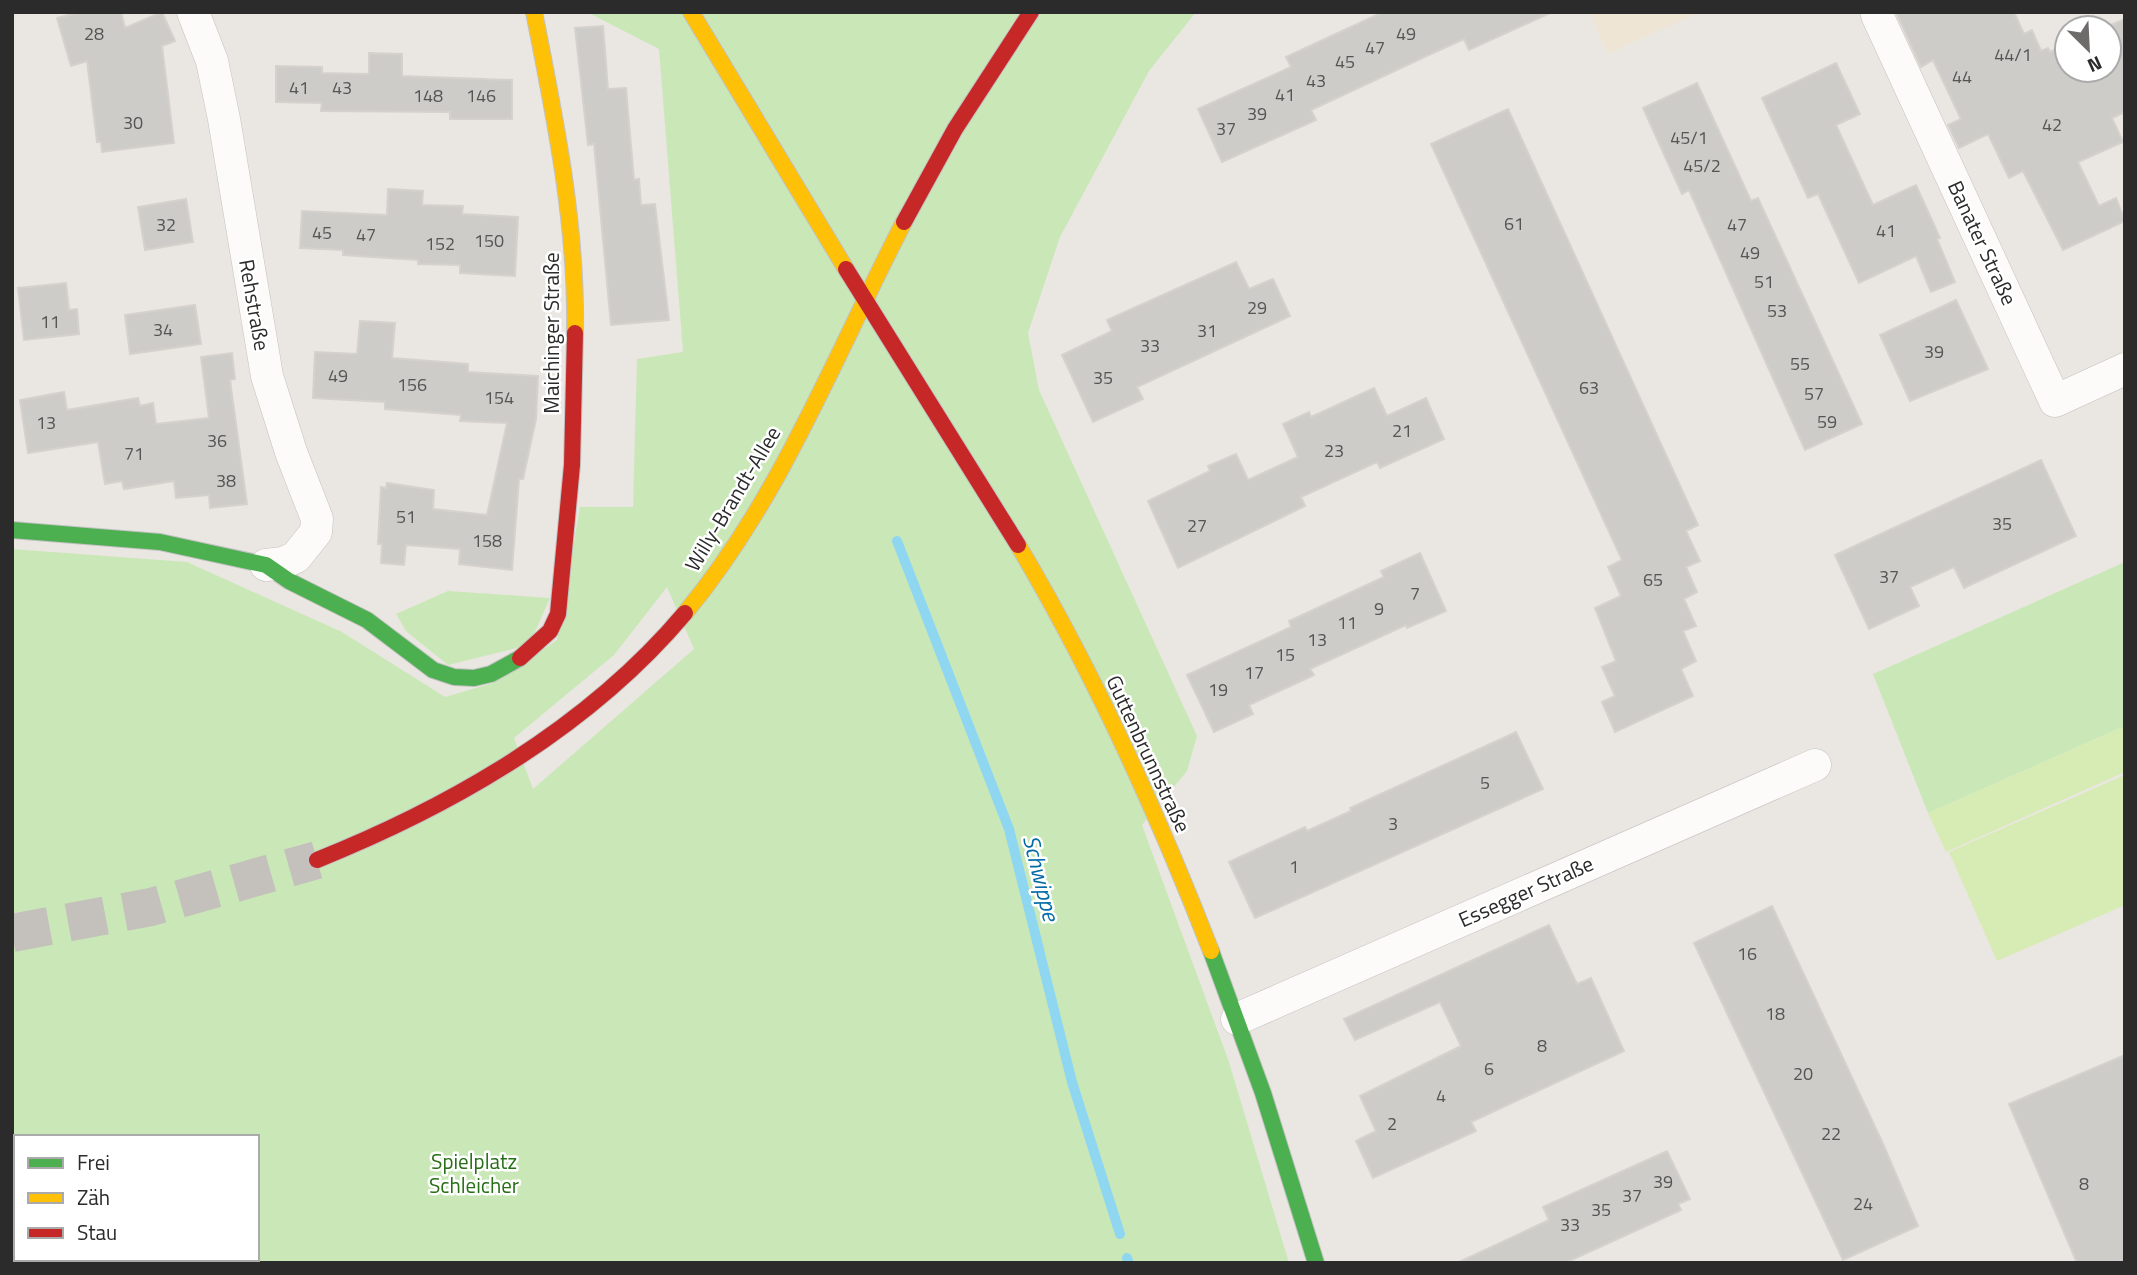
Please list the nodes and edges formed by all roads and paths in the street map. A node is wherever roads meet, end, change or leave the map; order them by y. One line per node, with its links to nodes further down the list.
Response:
1 (193, 12): 9 (street, Rehstraße)
2 (534, 12): 9 (street, Maichinger Straße)
3 (691, 12): 6 (street)
4 (1031, 12): 6 (street, Willy-Brandt-Allee)
5 (1877, 15): 7 (street, Banater Straße)
6 (865, 299): 11 (street, Willy-Brandt-Allee); 12 (street, Guttenbrunnstraße)
7 (2125, 369)
8 (12, 530): 9 (street)
9 (266, 565)
10 (1815, 765): 12 (street, Essegger Straße)
11 (317, 860)
12 (1237, 1019): 13 (street, Guttenbrunnstraße)
13 (1316, 1263)

